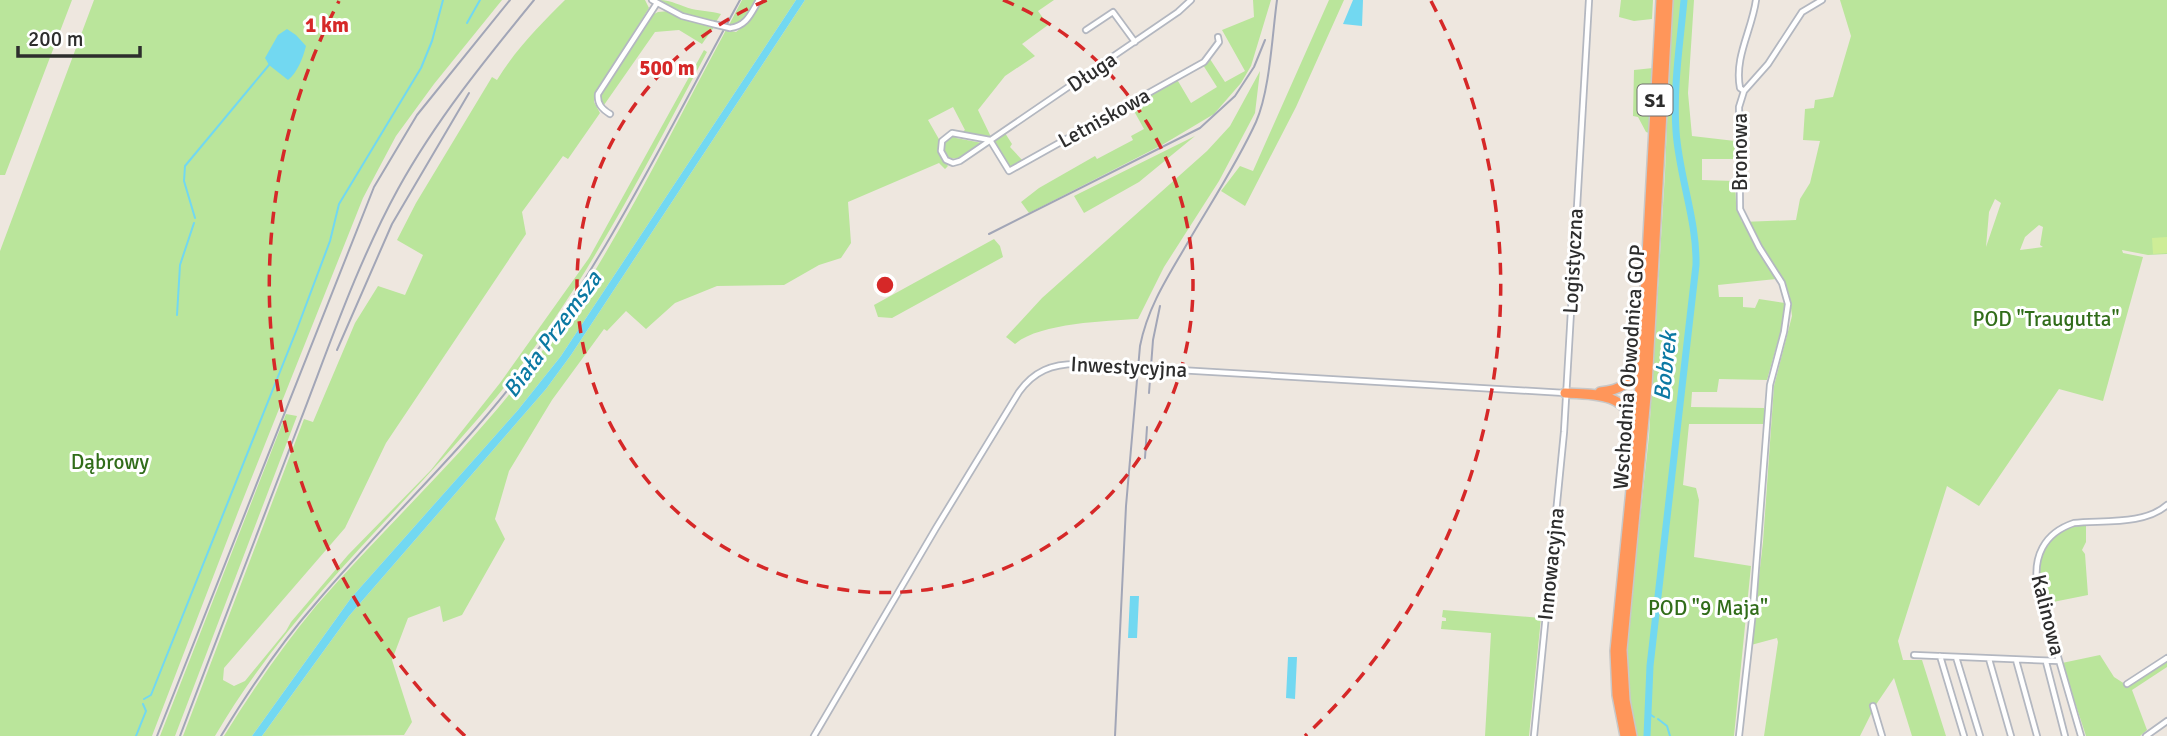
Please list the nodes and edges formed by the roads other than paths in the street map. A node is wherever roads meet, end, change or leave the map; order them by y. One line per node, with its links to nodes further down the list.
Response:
1 (759, 0): 8 (street, bridge)
2 (1191, 0): 11 (street, Długa)
3 (1589, 0): 16 (street, Logistyczna)
4 (1661, 0): 15 (highway, Wschodnia Obwodnica GOP / S1)
5 (1668, 0): 34 (highway, Wschodnia Obwodnica GOP / S1)
6 (1756, 0): 12 (street)
7 (1822, 0): 12 (street, Bronowa)
8 (655, 1): 13 (street)
9 (1086, 30): 11 (street)
10 (1218, 37): 14 (street, Letniskowa)
11 (1135, 42): 14 (street, Długa)
12 (1744, 91): 35 (street, Bronowa)
13 (610, 114)
14 (990, 140): 14 (street, Długa)
15 (1643, 337): 17 (highway); 18 (highway, Wschodnia Obwodnica GOP / S1)
16 (1565, 393): 17 (highway); 31 (street, Inwestycyjna); 32 (street, Innowacyjna)
17 (1588, 394): 18 (highway)
18 (1634, 462): 33 (highway, Wschodnia Obwodnica GOP / S1)
19 (2167, 505): 26 (street, Kalinowa)
20 (1914, 655): 21 (street)
21 (1940, 656): 22 (street); 37 (street)
22 (1956, 657): 24 (street); 38 (street)
23 (2167, 658): 28 (street)
24 (1989, 659): 25 (street); 39 (street)
25 (2016, 660): 27 (street); 40 (street)
26 (2059, 661): 27 (street); 42 (street, Kalinowa)
27 (2046, 662): 41 (street)
28 (2127, 684)
29 (1873, 706): 36 (street)
30 (2167, 721): 43 (street)
31 (814, 736)
32 (1534, 736)
33 (1625, 736)
34 (1632, 736)
35 (1739, 736)
36 (1882, 736)
37 (1964, 736)
38 (1980, 736)
39 (2011, 736)
40 (2037, 736)
41 (2065, 736)
42 (2081, 736)
43 (2146, 736)

